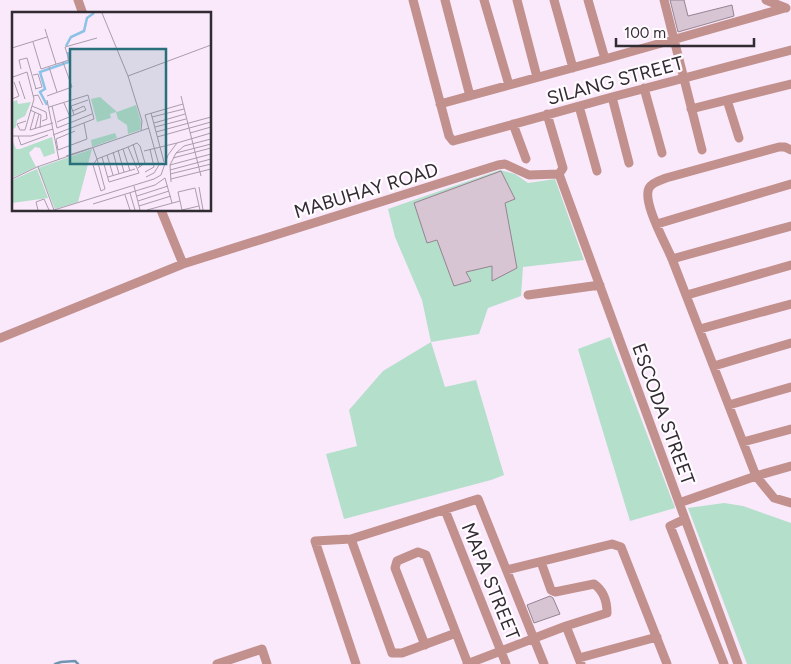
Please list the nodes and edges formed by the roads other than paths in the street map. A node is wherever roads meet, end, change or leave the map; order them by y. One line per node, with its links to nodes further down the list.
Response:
1 (78, 0): 11 (street)
2 (412, 0): 24 (street)
3 (445, 0): 21 (street)
4 (484, 0): 19 (street)
5 (517, 0): 16 (street)
6 (554, 0): 15 (street)
7 (588, 0): 14 (street)
8 (664, 0): 12 (street)
9 (766, 0): 10 (street)
10 (788, 8): 12 (street)
11 (82, 12)
12 (674, 40): 14 (street); 17 (street)
13 (791, 50): 17 (street, SILANG STREET)
14 (605, 60): 15 (street)
15 (573, 68): 16 (street)
16 (537, 77): 19 (street)
17 (684, 78): 20 (street, SILANG STREET); 26 (street)
18 (791, 84): 23 (street)
19 (509, 85): 21 (street)
20 (644, 88): 22 (street, SILANG STREET); 32 (street)
21 (470, 96): 24 (street)
22 (612, 97): 25 (street, SILANG STREET); 34 (street)
23 (727, 100): 26 (street); 29 (street)
24 (440, 104): 28 (street, SILANG STREET)
25 (579, 106): 27 (street, SILANG STREET); 35 (street)
26 (691, 108): 30 (street)
27 (547, 114): 28 (street, SILANG STREET); 36 (street, ESCODA STREET)
28 (513, 124): 33 (street)
29 (738, 138)
30 (702, 150)
31 (791, 150): 39 (street)
32 (662, 153)
33 (526, 159)
34 (629, 163)
35 (597, 171)
36 (559, 174): 42 (street, MABUHAY ROAD); 44 (street, ESCODA STREET)
37 (791, 184): 39 (street)
38 (161, 211): 42 (street)
39 (657, 224): 41 (street)
40 (791, 226): 41 (street)
41 (672, 259): 46 (street)
42 (183, 264): 49 (street)
43 (791, 265): 46 (street)
44 (600, 285): 45 (street); 58 (street, ESCODA STREET)
45 (528, 295)
46 (687, 296): 48 (street)
47 (791, 304): 48 (street)
48 (700, 329): 51 (street)
49 (0, 338)
50 (791, 343): 51 (street)
51 (714, 366): 53 (street)
52 (791, 387): 53 (street)
53 (729, 405): 55 (street)
54 (791, 429): 55 (street)
55 (743, 442): 57 (street)
56 (791, 466): 57 (street)
57 (756, 476): 58 (street); 59 (street)
58 (679, 503): 61 (street, ESCODA STREET)
59 (791, 503)
60 (445, 510): 62 (street); 64 (street); 70 (street, MAPA STREET)
61 (685, 519): 79 (street); 80 (street, ESCODA STREET)
62 (351, 539): 69 (street); 74 (street)
63 (541, 562): 64 (street); 65 (street); 67 (street)
64 (507, 570): 68 (street)
65 (566, 626): 68 (street); 71 (street)
66 (456, 632): 69 (street); 69 (street); 75 (street)
67 (657, 637): 71 (street); 78 (street)
68 (534, 638): 70 (street); 77 (street)
69 (424, 644)
70 (501, 651): 75 (street); 76 (street, MAPA STREET)
71 (580, 661)
72 (217, 664): 73 (street)
73 (267, 664)
74 (356, 664)
75 (468, 664)
76 (506, 664)
77 (544, 664)
78 (667, 664)
79 (724, 664)
80 (738, 664)

